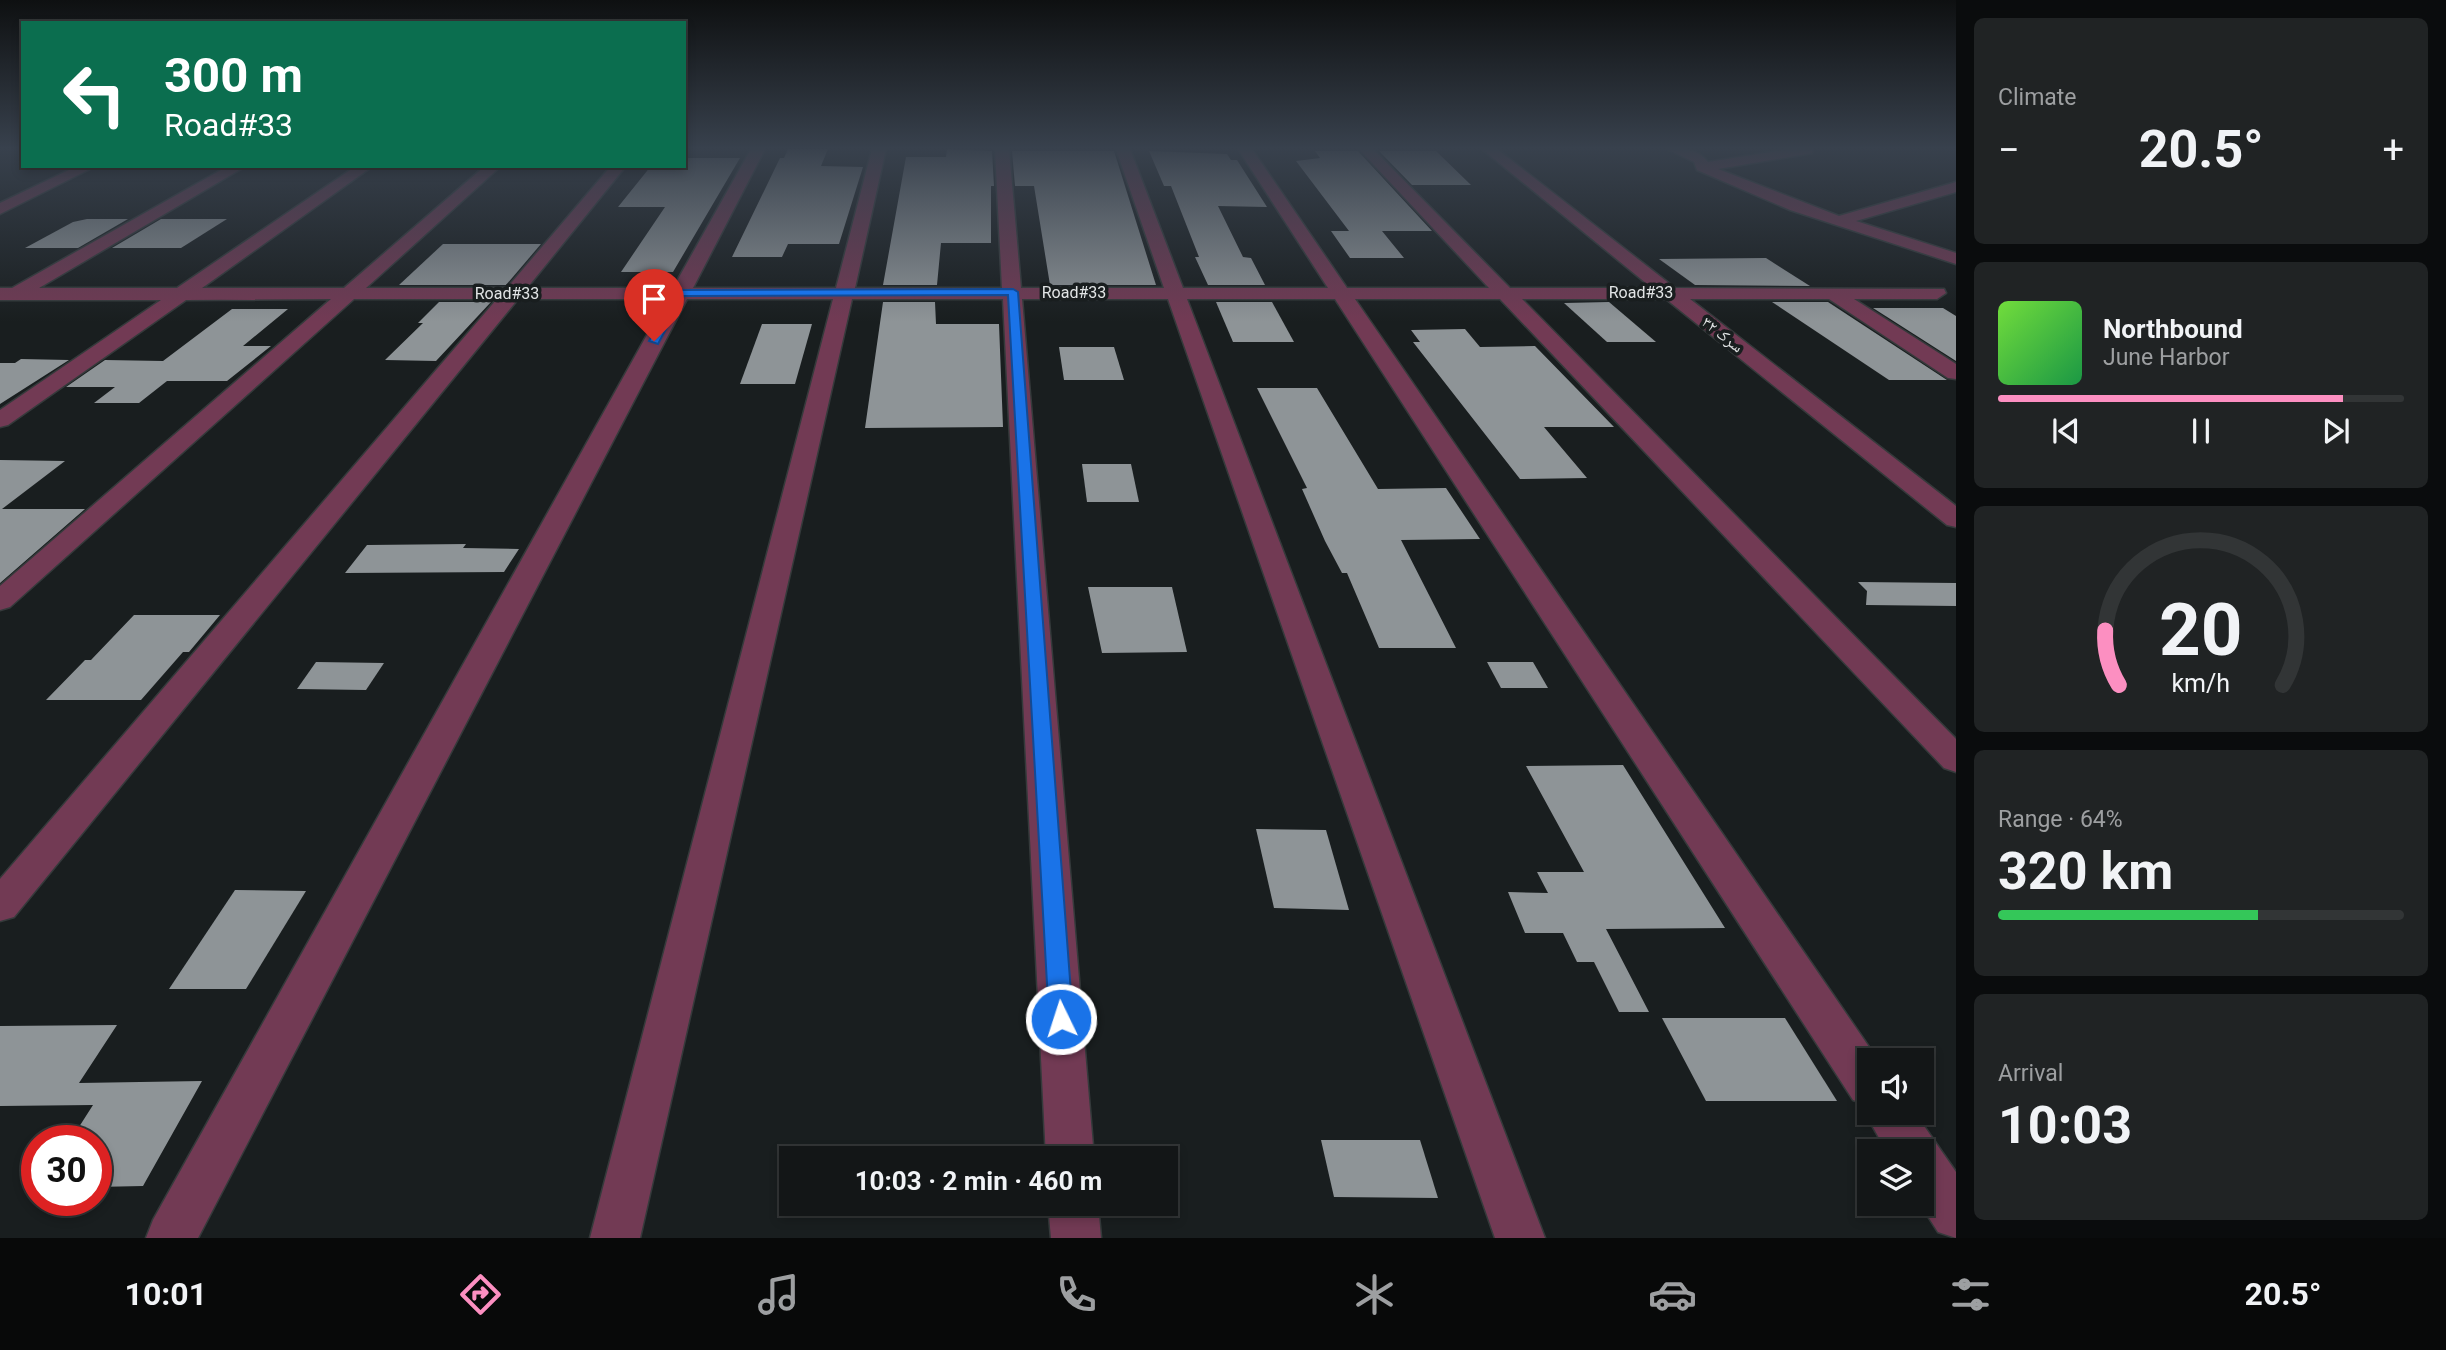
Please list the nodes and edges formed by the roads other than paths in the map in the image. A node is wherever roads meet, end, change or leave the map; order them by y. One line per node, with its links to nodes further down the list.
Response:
1 (166, 207): 28 (street)
2 (307, 207): 22 (street)
3 (448, 207): 23 (street)
4 (585, 207): 24 (street)
5 (727, 207): 25 (street)
6 (865, 207): 26 (street)
7 (1006, 207): 16 (street)
8 (1144, 207): 17 (street)
9 (1283, 207): 18 (street)
10 (1422, 207): 19 (street)
11 (1562, 207): 20 (street, سرک ۳۲)
12 (1801, 207): 14 (street)
13 (1889, 207): 14 (street)
14 (1840, 221): 15 (street)
15 (1956, 259)
16 (1013, 292): 17 (street, Road#33); 26 (street, Road#33); 36 (street)
17 (1174, 292): 18 (street, Road#33); 43 (street)
18 (1339, 292): 19 (street, Road#33); 35 (street)
19 (1504, 292): 20 (street, Road#33); 33 (street)
20 (1670, 292): 21 (street, Road#33); 31 (street, سرک ۳۲)
21 (1831, 292): 27 (street, Road#33); 29 (street)
22 (183, 293): 23 (street, Road#33); 28 (street, Road#33); 30 (street)
23 (352, 293): 24 (street, Road#33); 32 (street)
24 (514, 293): 25 (street, Road#33); 34 (street)
25 (680, 293): 26 (street, Road#33); 40 (street)
26 (845, 293): 41 (street)
27 (1937, 293)
28 (5, 297)
29 (1956, 373)
30 (0, 420)
31 (1956, 519)
32 (0, 601)
33 (1956, 760)
34 (0, 906)
35 (1857, 1066)
36 (1069, 1146)
37 (1934, 1181): 38 (street)
38 (1956, 1215)
39 (1074, 1216): 42 (street)
40 (171, 1238)
41 (615, 1238)
42 (1076, 1238)
43 (1520, 1238)

